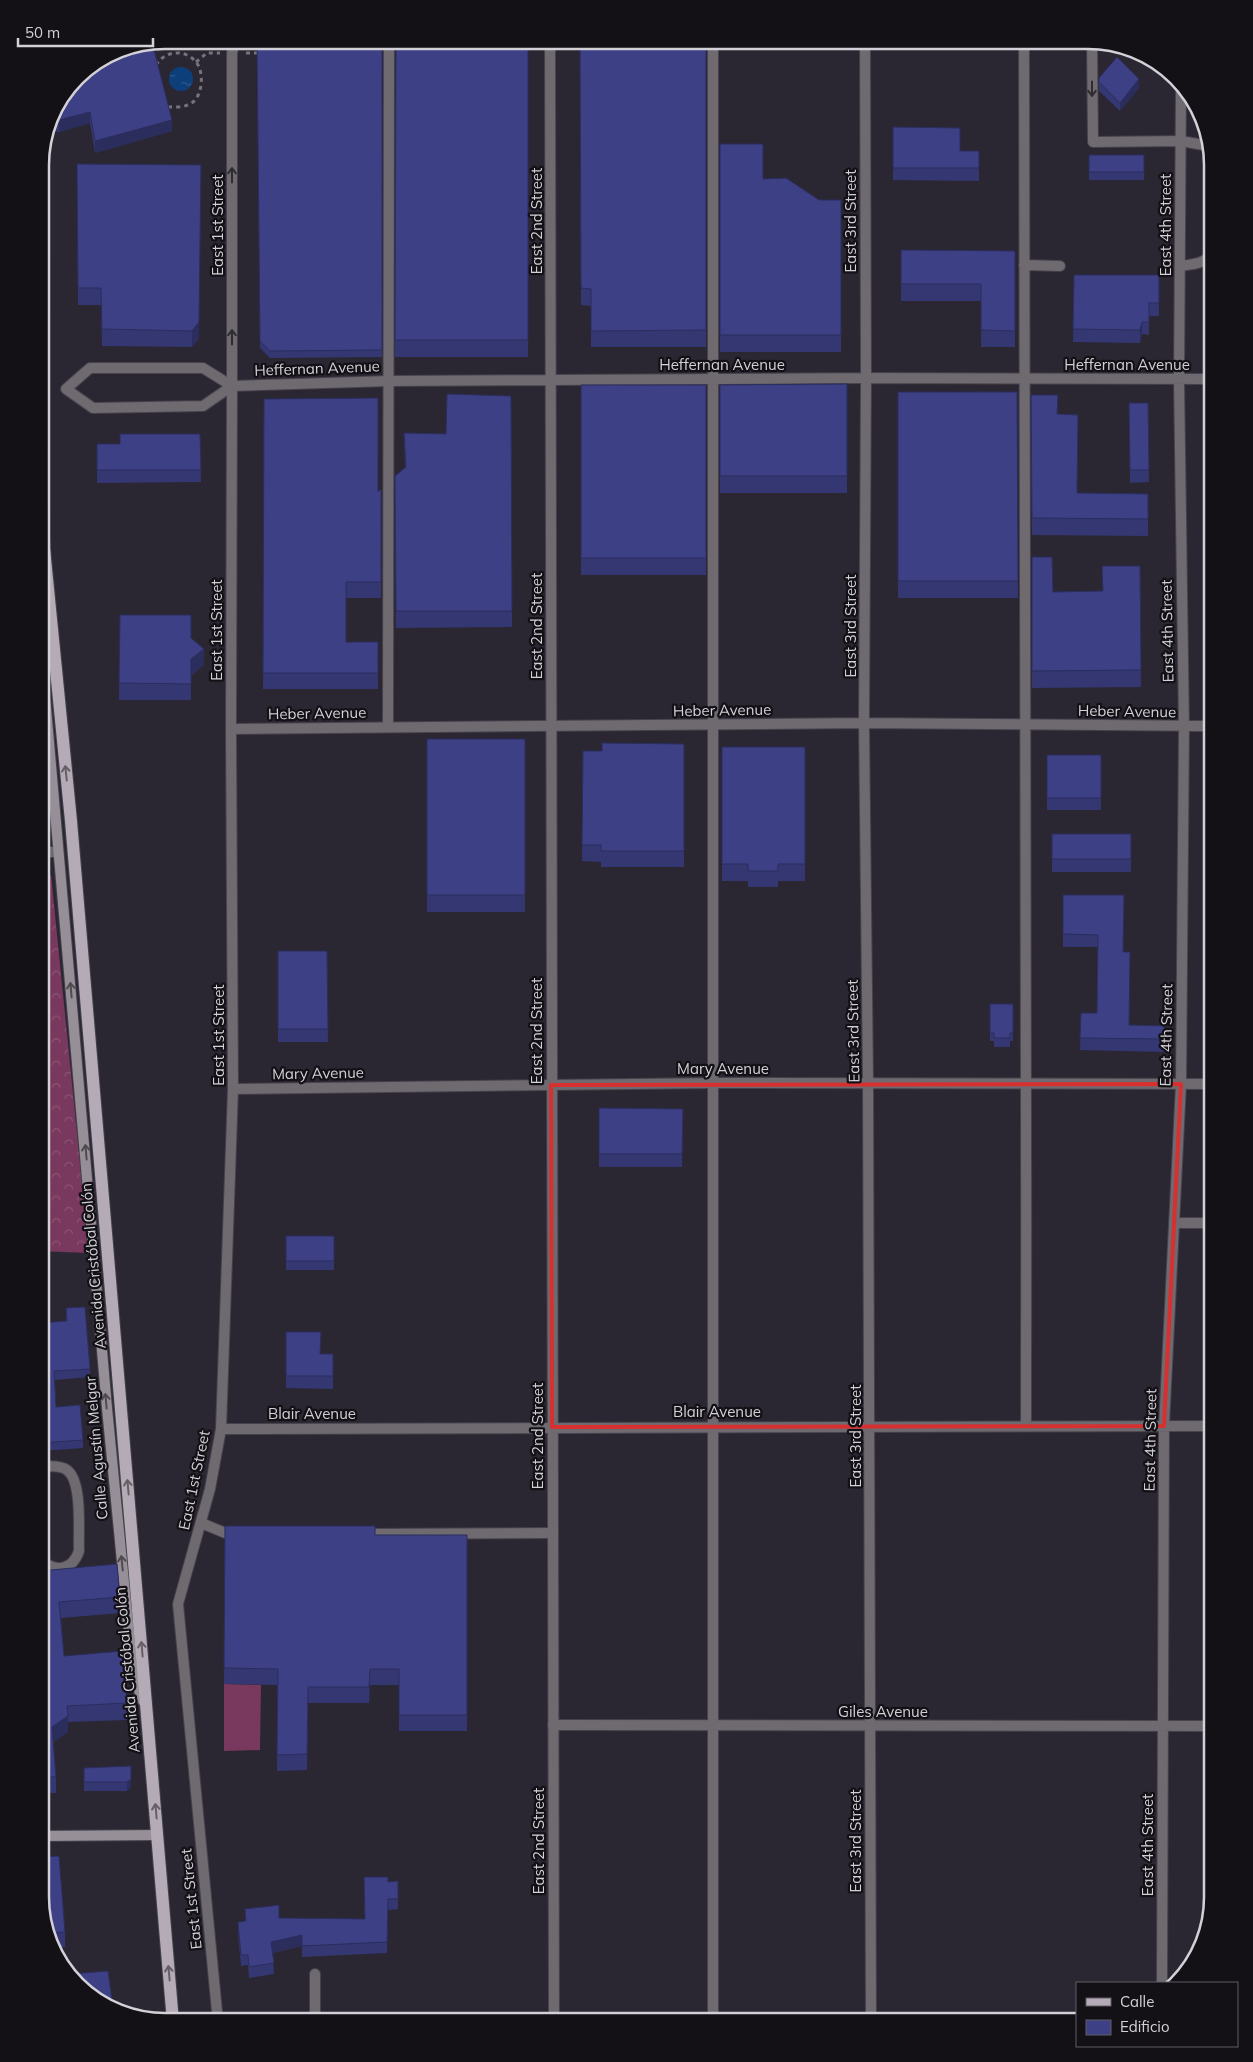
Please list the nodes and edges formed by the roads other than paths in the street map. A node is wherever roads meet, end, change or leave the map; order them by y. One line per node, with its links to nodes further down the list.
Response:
1 (233, 49): 22 (street, East 1st Street, one-way to 1)
2 (389, 49): 21 (street)
3 (550, 49): 16 (street, East 2nd Street)
4 (713, 49): 17 (street)
5 (864, 49): 15 (street, East 3rd Street)
6 (1024, 49): 12 (street)
7 (1092, 49): 9 (street, one-way to 9)
8 (1181, 94): 9 (street, East 4th Street)
9 (1180, 140): 10 (street); 14 (street, East 4th Street)
10 (1202, 145)
11 (1204, 261): 14 (street)
12 (1024, 265): 13 (street); 18 (street)
13 (1060, 266)
14 (1180, 266): 19 (street, East 4th Street)
15 (866, 378): 17 (street, Heffernan Avenue); 18 (street, Heffernan Avenue); 24 (street, East 3rd Street)
16 (552, 379): 17 (street, Heffernan Avenue); 21 (street, Heffernan Avenue); 30 (street, East 2nd Street)
17 (714, 379): 25 (street)
18 (1024, 379): 19 (street, Heffernan Avenue); 26 (street)
19 (1179, 380): 20 (street, Heffernan Avenue); 27 (street, East 4th Street)
20 (1204, 380)
21 (389, 381): 22 (street, Heffernan Avenue); 29 (street)
22 (232, 386): 22 (street); 31 (street, East 1st Street)
23 (49, 599): 57 (main road, Avenida Cristóbal Colón, one-way to 23)
24 (864, 723): 25 (street, Heber Avenue); 26 (street, Heber Avenue); 35 (street, East 3rd Street)
25 (714, 725): 30 (street, Heber Avenue); 36 (street)
26 (1024, 725): 27 (street, Heber Avenue); 37 (street)
27 (1184, 726): 28 (street, Heber Avenue); 38 (street, East 4th Street)
28 (1204, 726)
29 (388, 727): 30 (street, Heber Avenue); 31 (street, Heber Avenue)
30 (550, 727): 40 (street, East 2nd Street)
31 (231, 728): 41 (street, East 1st Street)
32 (49, 761): 34 (main road, Calle Agustín Melgar)
33 (49, 852): 34 (street)
34 (58, 852): 57 (main road, Calle Agustín Melgar, one-way to 34)
35 (868, 1082): 36 (street, Mary Avenue); 37 (street, Mary Avenue); 45 (street, East 3rd Street)
36 (714, 1083): 40 (street, Mary Avenue); 44 (street)
37 (1027, 1083): 38 (street, Mary Avenue); 46 (street)
38 (1180, 1084): 39 (street, Mary Avenue); 42 (street, East 4th Street)
39 (1204, 1084)
40 (551, 1085): 41 (street, Mary Avenue); 49 (street, East 2nd Street)
41 (233, 1089): 50 (street, East 1st Street)
42 (1174, 1223): 43 (street); 47 (street, East 4th Street)
43 (1204, 1223)
44 (714, 1426): 45 (street, Blair Avenue); 49 (street, Blair Avenue); 59 (street)
45 (870, 1426): 46 (street, Blair Avenue); 62 (street, East 3rd Street)
46 (1026, 1426): 47 (street, Blair Avenue)
47 (1164, 1426): 48 (street, Blair Avenue); 60 (street, East 4th Street)
48 (1204, 1426)
49 (552, 1427): 50 (street, Blair Avenue); 53 (street, East 2nd Street)
50 (221, 1429): 52 (street, East 1st Street)
51 (49, 1466): 56 (street)
52 (201, 1523): 54 (street); 68 (street, East 1st Street)
53 (552, 1533): 55 (street); 58 (street, East 2nd Street)
54 (247, 1534)
55 (350, 1534)
56 (49, 1564)
57 (148, 1713): 63 (main road, Avenida Cristóbal Colón, one-way to 57)
58 (553, 1725): 59 (street, Giles Avenue); 70 (street, East 2nd Street)
59 (714, 1726): 62 (street, Giles Avenue); 71 (street)
60 (1162, 1726): 61 (street, Giles Avenue); 62 (street, Giles Avenue); 66 (street, East 4th Street)
61 (1204, 1726)
62 (869, 1727): 72 (street, East 3rd Street)
63 (158, 1835): 64 (main road); 67 (main road, Avenida Cristóbal Colón, one-way to 63)
64 (49, 1836)
65 (315, 1974): 69 (street)
66 (1162, 1982)
67 (172, 2013)
68 (217, 2013)
69 (315, 2013)
70 (554, 2013)
71 (713, 2013)
72 (871, 2013)

